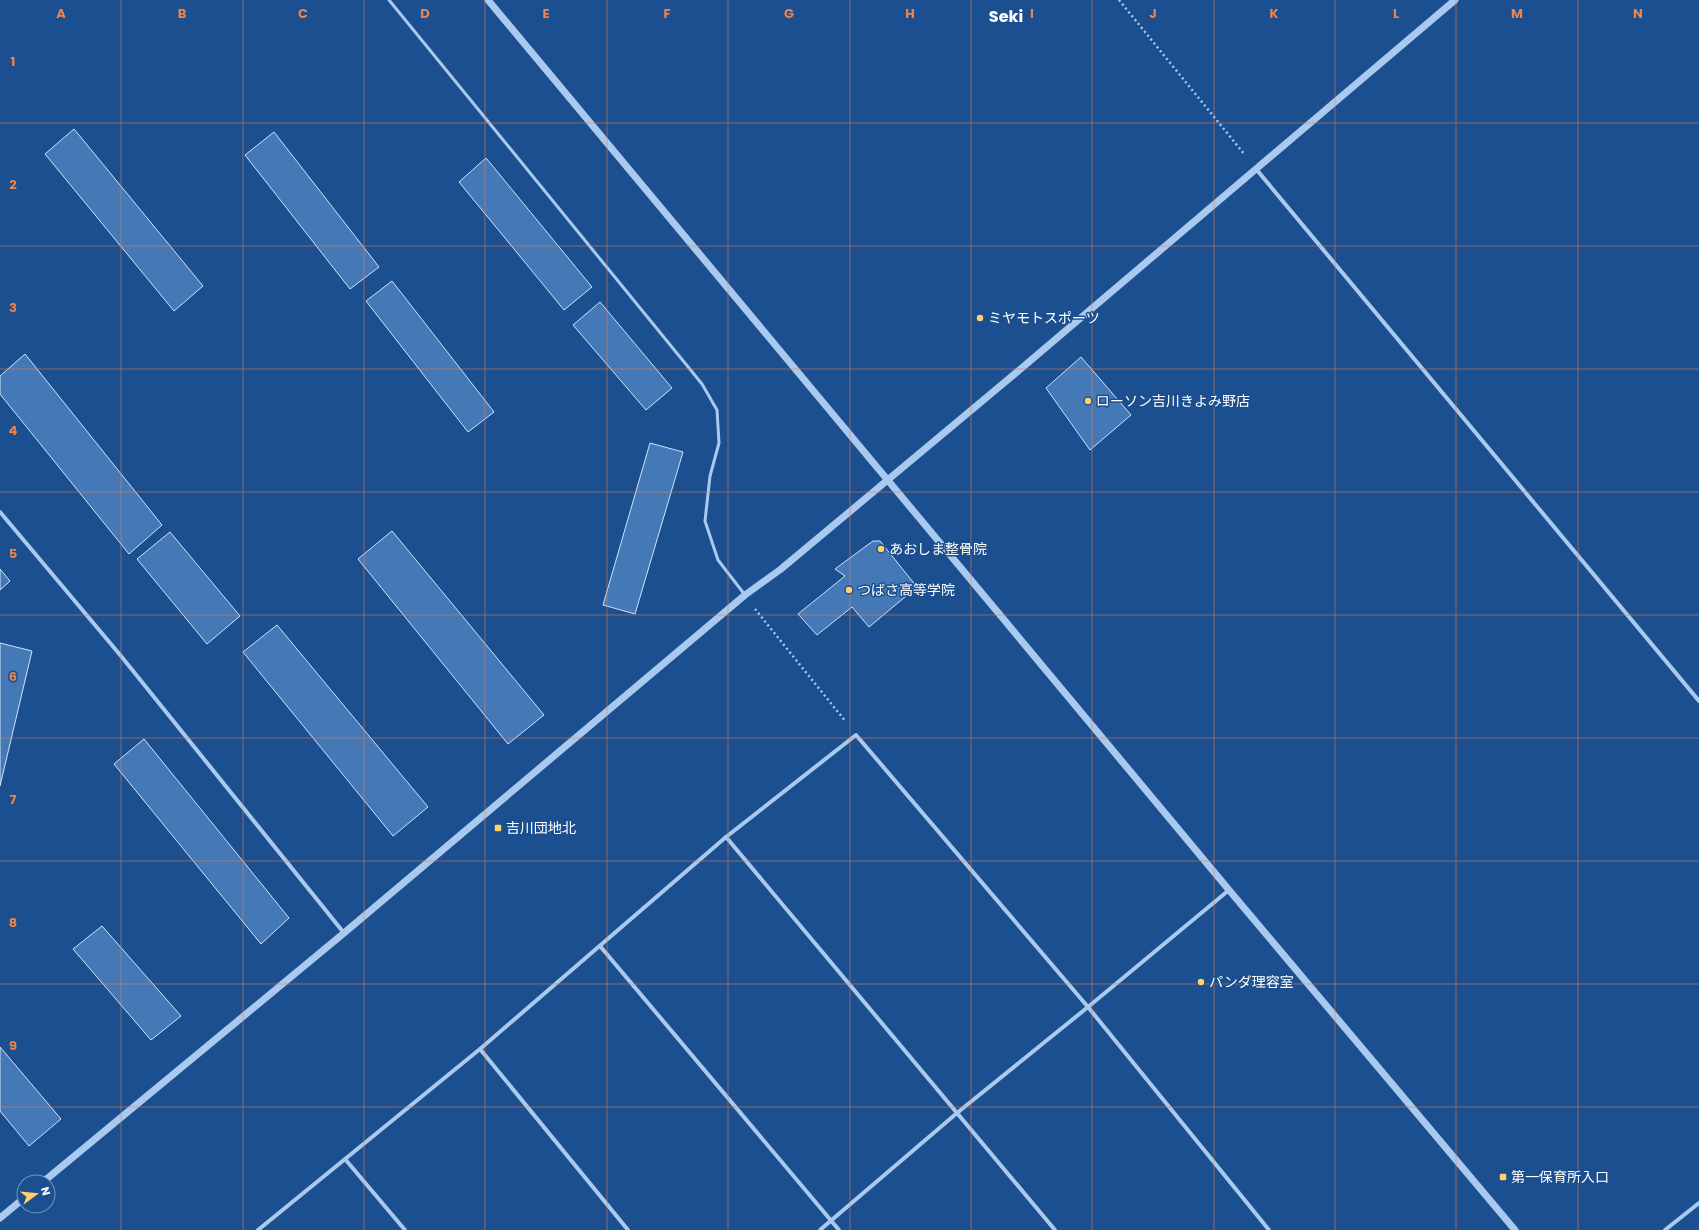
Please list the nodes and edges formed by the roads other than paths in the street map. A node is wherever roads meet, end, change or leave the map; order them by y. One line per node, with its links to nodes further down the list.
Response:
1 (389, 0): 7 (lane)
2 (488, 0): 5 (street)
3 (1455, 0): 4 (street)
4 (1256, 168): 5 (street); 8 (street)
5 (887, 479): 7 (street); 10 (street)
6 (0, 512): 11 (street)
7 (745, 595): 11 (street)
8 (1699, 701)
9 (726, 837): 12 (street); 13 (street); 15 (street)
10 (1229, 890): 13 (street); 29 (street)
11 (344, 933): 17 (street)
12 (600, 946): 14 (street); 21 (street)
13 (1088, 1008): 15 (street); 28 (street)
14 (480, 1049): 16 (street); 24 (street)
15 (957, 1113): 21 (street); 27 (street)
16 (346, 1159): 22 (street); 23 (street)
17 (53, 1174)
18 (1699, 1203): 30 (street)
19 (16, 1205): 20 (street)
20 (0, 1218)
21 (831, 1220): 25 (street); 26 (street)
22 (258, 1230)
23 (405, 1230)
24 (628, 1230)
25 (820, 1230)
26 (839, 1230)
27 (1055, 1230)
28 (1269, 1230)
29 (1515, 1230)
30 (1665, 1230)

